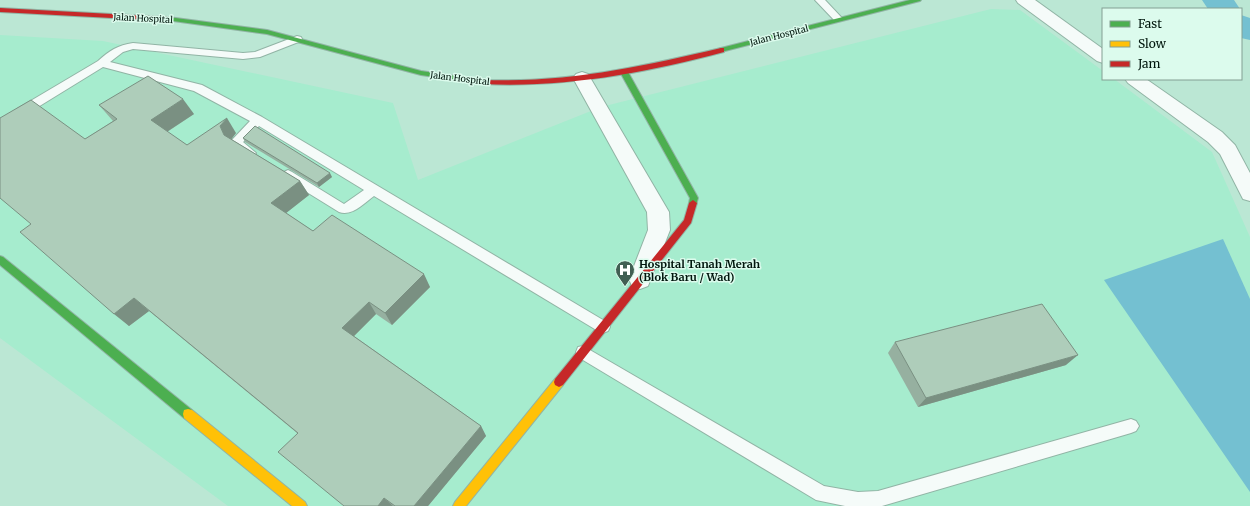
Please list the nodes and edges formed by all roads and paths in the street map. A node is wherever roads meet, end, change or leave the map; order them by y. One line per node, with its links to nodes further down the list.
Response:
1 (820, 0): 5 (lane)
2 (918, 0): 5 (main road, Jalan Hospital)
3 (1024, 0): 7 (street)
4 (0, 10): 6 (main road, Jalan Hospital)
5 (838, 19): 9 (main road, Jalan Hospital)
6 (296, 39): 8 (lane); 10 (main road, Jalan Hospital)
7 (1102, 56)
8 (102, 64): 12 (lane); 13 (lane)
9 (624, 72): 10 (main road, Jalan Hospital); 19 (main road)
10 (582, 78): 19 (street)
11 (1135, 80): 17 (street)
12 (9, 119)
13 (258, 120): 14 (lane); 16 (lane)
14 (258, 157)
15 (278, 169): 16 (lane)
16 (374, 189): 20 (lane)
17 (1250, 193)
18 (0, 260): 23 (main road)
19 (639, 282): 20 (main road)
20 (603, 327): 21 (main road)
21 (583, 352): 22 (lane); 24 (main road)
22 (1132, 426)
23 (300, 506)
24 (459, 506)

